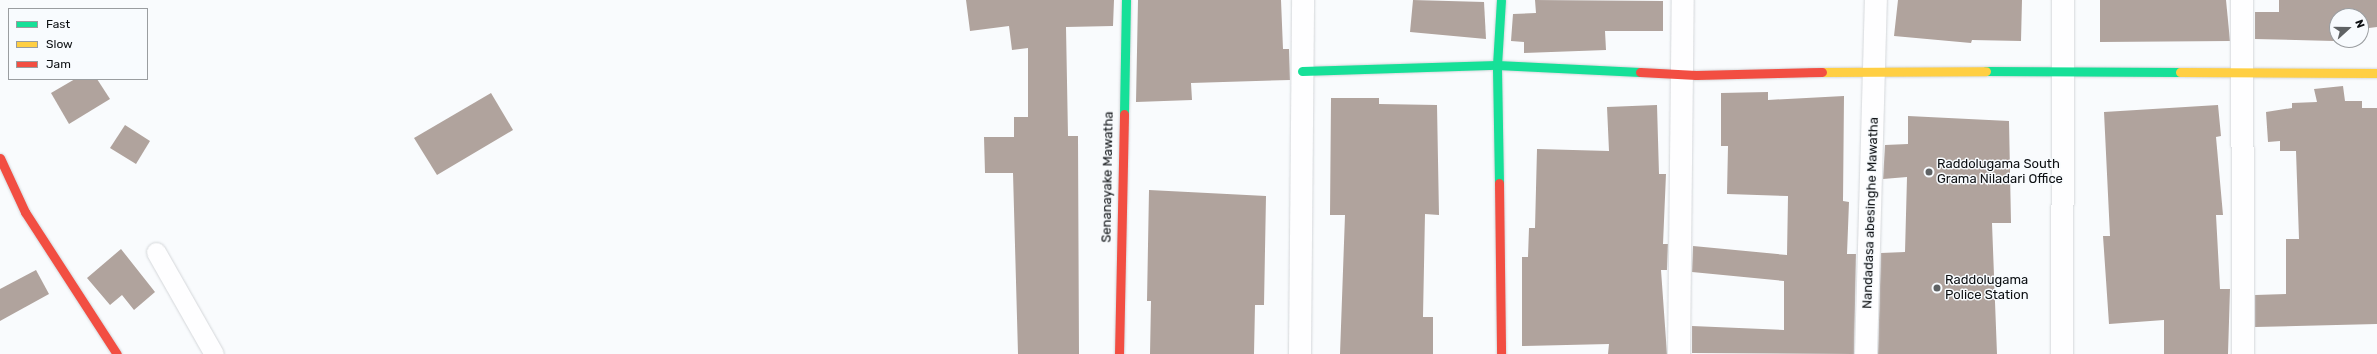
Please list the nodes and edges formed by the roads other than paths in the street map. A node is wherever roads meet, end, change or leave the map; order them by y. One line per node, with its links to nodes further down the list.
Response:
1 (1126, 0): 19 (street, Senanayake Mawatha)
2 (1303, 0): 9 (street)
3 (1501, 0): 8 (street)
4 (1683, 0): 13 (street)
5 (1876, 0): 10 (street, Nandadasa abesinghe Mawatha)
6 (2063, 0): 14 (street)
7 (2242, 0): 11 (street)
8 (1497, 65): 9 (street); 13 (street); 21 (street)
9 (1302, 71): 20 (street)
10 (1875, 71): 13 (street); 14 (street); 23 (street, Nandadasa abesinghe Mawatha)
11 (2240, 73): 12 (street); 14 (street); 25 (street)
12 (2377, 73)
13 (1682, 74): 22 (street)
14 (2062, 74): 24 (street)
15 (0, 158): 17 (street)
16 (156, 252): 18 (lane)
17 (117, 354)
18 (214, 354)
19 (1119, 354)
20 (1300, 354)
21 (1501, 354)
22 (1679, 354)
23 (1866, 354)
24 (2062, 354)
25 (2243, 354)

